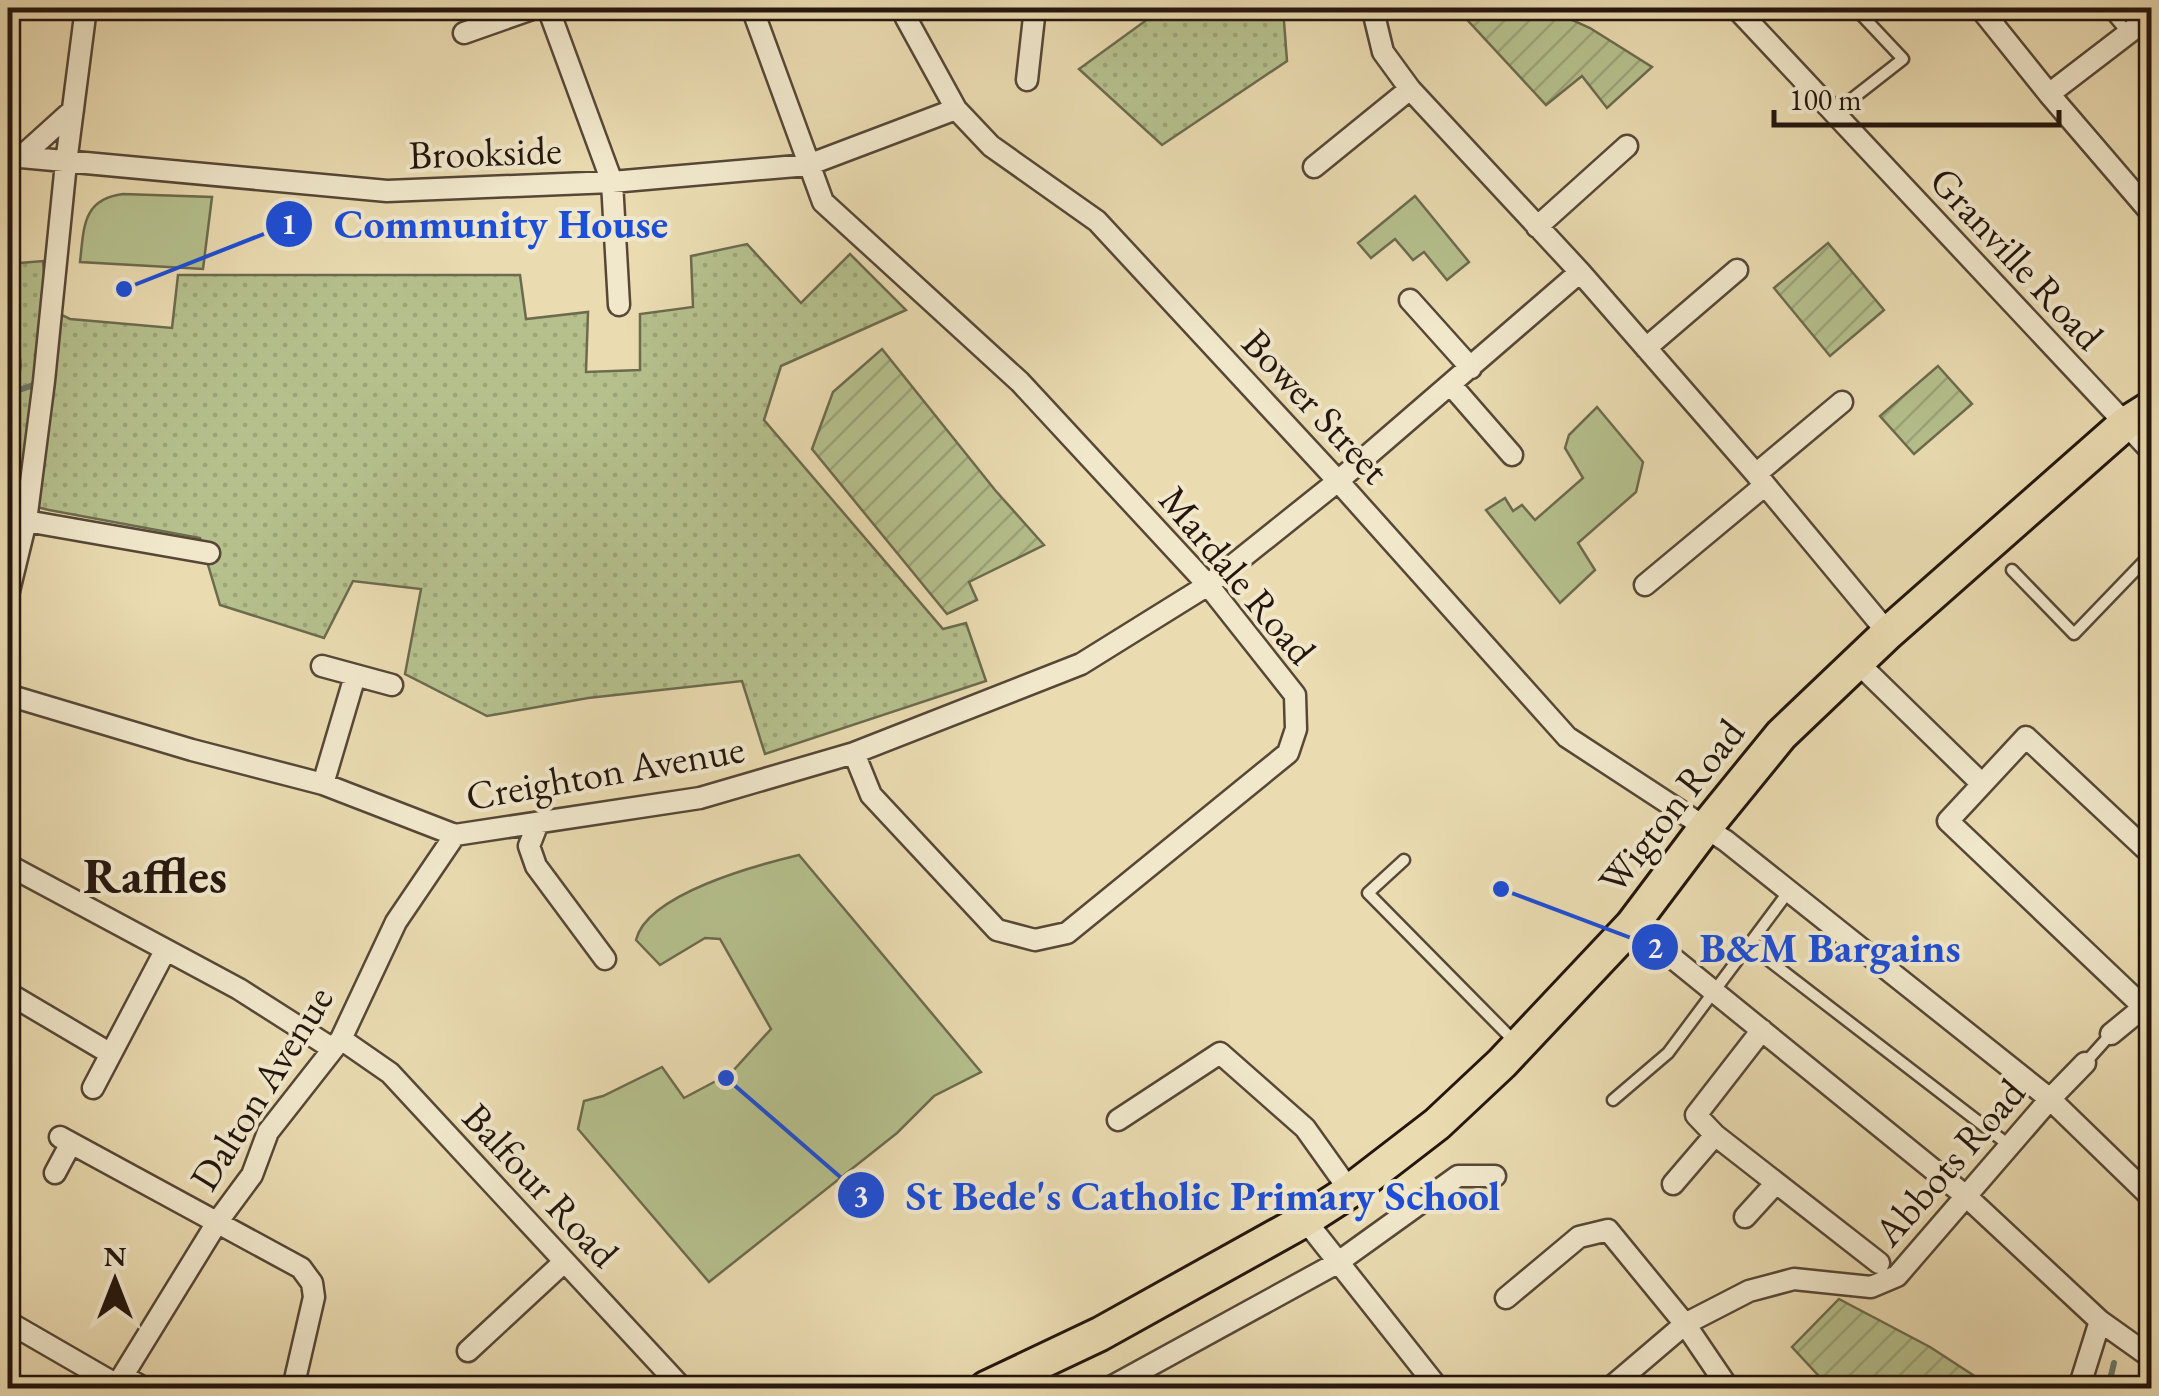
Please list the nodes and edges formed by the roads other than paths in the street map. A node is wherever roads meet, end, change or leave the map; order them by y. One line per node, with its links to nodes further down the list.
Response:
1 (86, 8): 19 (street)
2 (535, 8): 13 (street)
3 (548, 8): 26 (street)
4 (752, 8): 24 (street, Mardale Road)
5 (904, 8): 18 (street, Bower Street)
6 (1035, 8): 15 (street)
7 (1376, 8): 16 (street)
8 (1736, 8): 20 (street, Granville Road)
9 (1855, 8): 20 (lane)
10 (1980, 8): 17 (street)
11 (2108, 8): 14 (lane)
12 (2152, 15): 14 (street)
13 (464, 33)
14 (2128, 33): 17 (street)
15 (1027, 80)
16 (1410, 89): 25 (street); 28 (street)
17 (2049, 94): 27 (street)
18 (956, 109): 24 (street, Brookside); 41 (street, Bower Street)
19 (73, 110): 22 (street); 23 (street)
20 (1834, 113): 37 (street, Granville Road)
21 (1627, 146): 28 (street)
22 (14, 158): 23 (street, Brookside)
23 (66, 163): 26 (street, Brookside); 42 (street)
24 (808, 165): 26 (street, Brookside); 46 (street, Mardale Road)
25 (1314, 167)
26 (612, 182): 32 (street)
27 (2151, 213)
28 (1537, 227): 30 (street)
29 (1738, 270): 33 (street)
30 (1580, 272): 33 (street); 34 (street, Creighton Avenue)
31 (1410, 300): 34 (street)
32 (619, 305)
33 (1646, 348): 40 (street)
34 (1470, 368): 35 (street, Creighton Avenue)
35 (1451, 385): 39 (street); 41 (street, Creighton Avenue)
36 (1842, 402): 40 (street)
37 (2138, 415): 38 (street, Granville Road); 49 (main road, Wigton Road)
38 (2152, 452)
39 (1512, 455)
40 (1760, 480): 47 (street); 49 (street)
41 (1338, 481): 46 (street, Creighton Avenue); 59 (street, Bower Street)
42 (26, 521): 43 (street); 48 (street)
43 (209, 553)
44 (2152, 553): 45 (lane)
45 (2012, 570)
46 (1208, 585): 55 (street, Creighton Avenue); 55 (street, Mardale Road)
47 (1645, 585)
48 (8, 595)
49 (1888, 633): 50 (main road, Wigton Road)
50 (1857, 662): 56 (street); 59 (main road, Wigton Road)
51 (322, 666): 52 (street)
52 (355, 676): 53 (street); 57 (street)
53 (392, 685)
54 (8, 695): 57 (street, Creighton Avenue)
55 (854, 752): 58 (street, Creighton Avenue)
56 (1981, 783): 61 (street); 71 (street)
57 (323, 784): 60 (street, Creighton Avenue)
58 (538, 823): 60 (street, Creighton Avenue); 68 (street)
59 (1707, 827): 64 (street, Bower Street); 65 (main road, Wigton Road)
60 (455, 835): 74 (street, Dalton Avenue)
61 (2152, 855)
62 (1404, 860): 75 (lane)
63 (8, 865): 67 (street, Balfour Road)
64 (1789, 891): 66 (lane); 79 (street, Bower Street)
65 (1632, 925): 69 (street); 75 (main road, Wigton Road)
66 (1749, 945): 69 (lane); 83 (lane)
67 (165, 951): 74 (street, Balfour Road); 76 (street)
68 (605, 959)
69 (1715, 991): 72 (street); 80 (lane)
70 (8, 993): 76 (street)
71 (2149, 1008): 73 (street)
72 (1762, 1030): 82 (street); 89 (street)
73 (2111, 1034): 77 (lane)
74 (337, 1044): 93 (street, Dalton Avenue); 94 (street, Balfour Road)
75 (1518, 1045): 88 (main road, Wigton Road)
76 (111, 1054): 78 (street)
77 (2085, 1062): 79 (street, Abbots Road)
78 (92, 1088)
79 (2050, 1099): 83 (street, Abbots Road); 90 (street, Bower Street)
80 (1613, 1100)
81 (1118, 1120): 88 (street)
82 (1715, 1135): 86 (street); 87 (street)
83 (2010, 1146): 89 (street, Abbots Road)
84 (55, 1173): 93 (street)
85 (1495, 1176): 95 (street)
86 (1776, 1182): 91 (street); 96 (street)
87 (1673, 1184)
88 (1350, 1191): 92 (main road, Wigton Road)
89 (1967, 1197): 98 (street); 100 (street, Abbots Road)
90 (2152, 1198)
91 (1745, 1217)
92 (1305, 1220): 95 (street); 108 (main road, Wigton Road)
93 (218, 1221): 103 (street, Dalton Avenue); 106 (street)
94 (564, 1262): 101 (street); 107 (street, Balfour Road)
95 (1337, 1262): 109 (street); 110 (street)
96 (1879, 1262)
97 (1506, 1298): 100 (street)
98 (2100, 1321): 102 (street); 112 (street)
99 (8, 1322): 103 (street)
100 (1685, 1324): 104 (street); 111 (street, Abbots Road)
101 (468, 1352)
102 (2152, 1358)
103 (119, 1383): 105 (street)
104 (1727, 1386)
105 (144, 1388)
106 (293, 1388)
107 (682, 1388)
108 (986, 1388)
109 (1109, 1388)
110 (1438, 1388)
111 (1610, 1388)
112 (2079, 1388)

